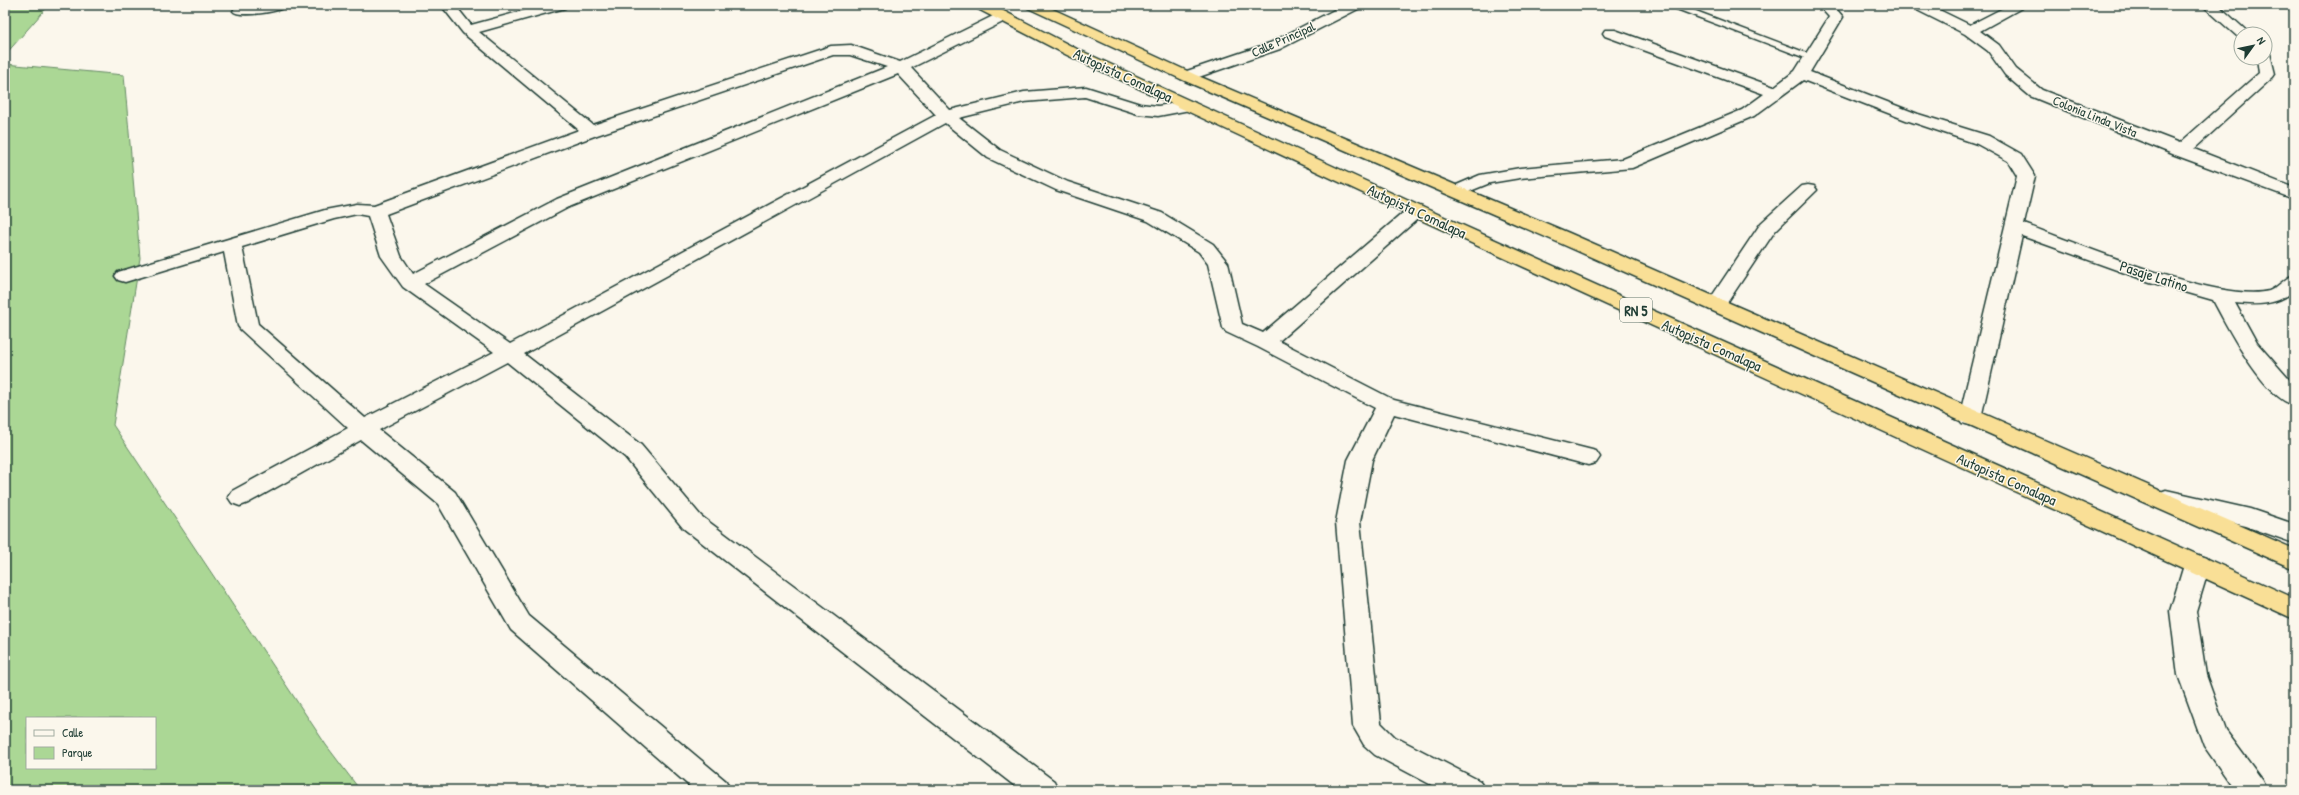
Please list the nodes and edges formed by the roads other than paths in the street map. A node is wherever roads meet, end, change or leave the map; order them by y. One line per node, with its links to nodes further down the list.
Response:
1 (280, 5): 12 (street)
2 (448, 5): 15 (street)
3 (560, 5): 15 (street)
4 (981, 5): 13 (highway, Autopista Comalapa / RN 5)
5 (1032, 5): 22 (highway, Autopista Comalapa / RN 5)
6 (1355, 5): 22 (street, Calle Principal)
7 (1670, 5): 18 (lane)
8 (1825, 5): 18 (street)
9 (1918, 5): 16 (street, Colonia Linda Vista)
10 (2020, 5): 16 (street)
11 (2209, 5): 14 (street)
12 (240, 12)
13 (1002, 17): 20 (street); 24 (highway, Autopista Comalapa / RN 5)
14 (2234, 26)
15 (468, 30): 26 (street)
16 (1970, 32): 27 (street, Colonia Linda Vista)
17 (1610, 33): 23 (street)
18 (1812, 56): 21 (street)
19 (2267, 66): 27 (street)
20 (901, 67): 25 (street); 26 (street); 37 (street)
21 (1801, 74): 23 (street); 33 (street)
22 (1187, 76): 29 (highway, Autopista Comalapa / RN 5)
23 (1774, 92): 29 (street)
24 (1189, 106): 25 (street); 32 (highway, Autopista Comalapa / RN 5)
25 (946, 116): 40 (street); 41 (street)
26 (591, 131): 31 (street)
27 (2181, 151): 30 (street, Colonia Linda Vista)
28 (1808, 190): 39 (street)
29 (1458, 192): 39 (highway, Autopista Comalapa / RN 5)
30 (2294, 194)
31 (376, 211): 34 (street); 37 (street)
32 (1416, 211): 40 (street); 51 (highway, Autopista Comalapa / RN 5)
33 (2015, 227): 38 (street, Pasaje Latino); 44 (street)
34 (232, 244): 35 (street); 45 (street)
35 (125, 276)
36 (2294, 281): 38 (street, Pasaje Latino)
37 (410, 283): 41 (street)
38 (2221, 296): 42 (street)
39 (1716, 305): 44 (highway, Autopista Comalapa / RN 5)
40 (1265, 342): 43 (street)
41 (509, 353): 45 (street); 54 (street)
42 (2294, 398)
43 (1387, 405): 46 (street); 55 (street)
44 (1970, 418): 47 (highway, Autopista Comalapa / RN 5)
45 (363, 429): 48 (street); 53 (street)
46 (1588, 457)
47 (2150, 496): 49 (street); 50 (highway, Autopista Comalapa / RN 5)
48 (240, 497)
49 (2294, 534)
50 (2294, 560)
51 (2197, 565): 52 (highway, Autopista Comalapa / RN 5); 56 (street)
52 (2294, 609)
53 (715, 790)
54 (1043, 790)
55 (1469, 790)
56 (2252, 790)

